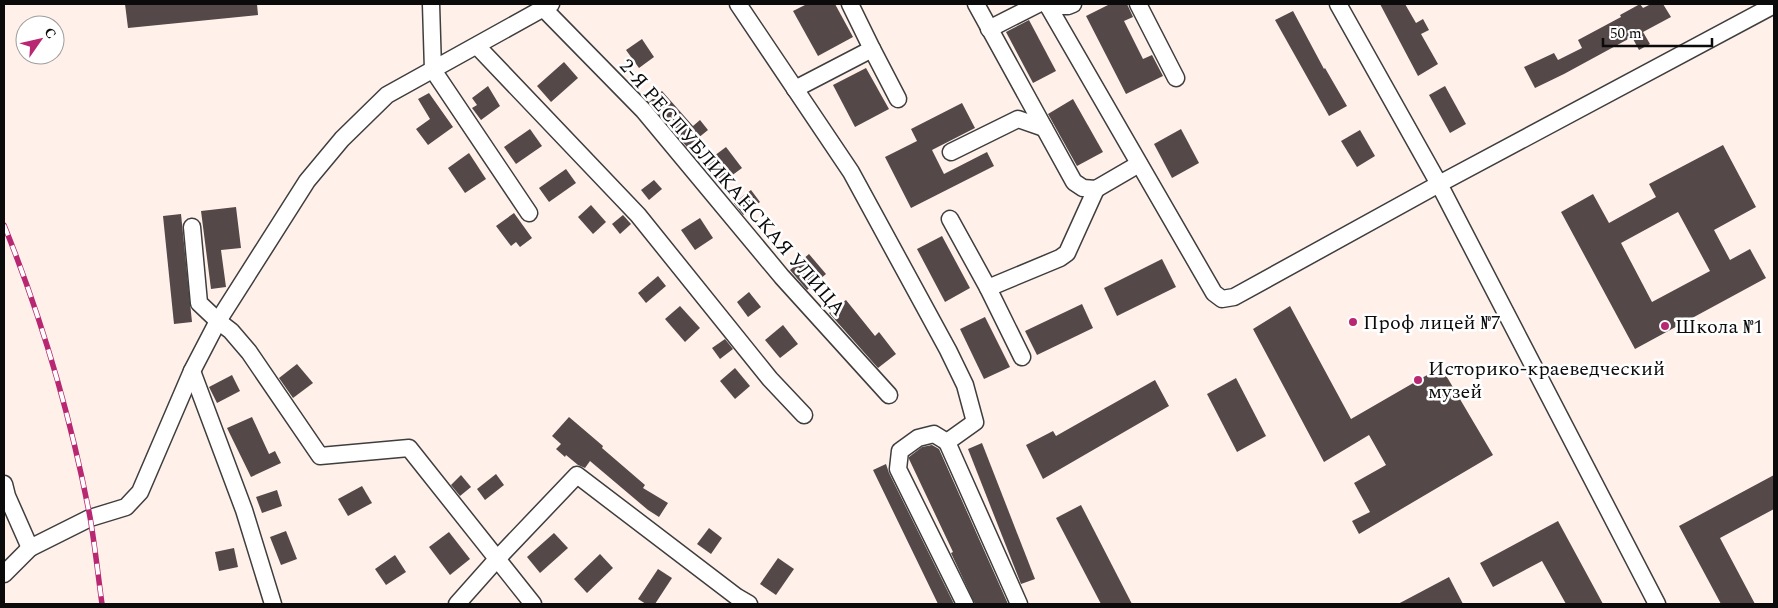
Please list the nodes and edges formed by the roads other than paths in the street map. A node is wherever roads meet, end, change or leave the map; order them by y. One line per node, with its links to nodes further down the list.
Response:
1 (431, 4): 14 (street)
2 (738, 4): 16 (street)
3 (850, 4): 13 (street)
4 (976, 4): 11 (street)
5 (1045, 4): 6 (street); 11 (street); 20 (street)
6 (1073, 4)
7 (1138, 4): 15 (street)
8 (1338, 4): 21 (street)
9 (1774, 5): 21 (street)
10 (547, 6): 12 (street); 30 (street, 2-Я РЕСПУБЛИКАНСКАЯ УЛИЦА)
11 (990, 29): 18 (street)
12 (477, 46): 14 (street); 31 (street)
13 (872, 49): 16 (street); 17 (street)
14 (433, 70): 23 (street); 27 (street)
15 (1176, 78)
16 (796, 89): 32 (street)
17 (898, 99)
18 (1044, 128): 19 (street); 22 (street)
19 (951, 152)
20 (1139, 164): 21 (street); 22 (street)
21 (1439, 184): 43 (street)
22 (1096, 189): 26 (street)
23 (529, 213)
24 (950, 219): 26 (street)
25 (192, 227): 27 (street)
26 (988, 288): 28 (street)
27 (218, 321): 29 (street); 35 (street)
28 (1022, 357)
29 (192, 371): 34 (street); 38 (street)
30 (889, 395)
31 (804, 415)
32 (947, 442): 41 (street); 42 (street)
33 (4, 484): 34 (street)
34 (30, 548): 36 (street)
35 (497, 559): 37 (street); 39 (street); 40 (street)
36 (4, 574)
37 (739, 602)
38 (273, 604)
39 (458, 604)
40 (533, 604)
41 (965, 604)
42 (1019, 604)
43 (1657, 604)

